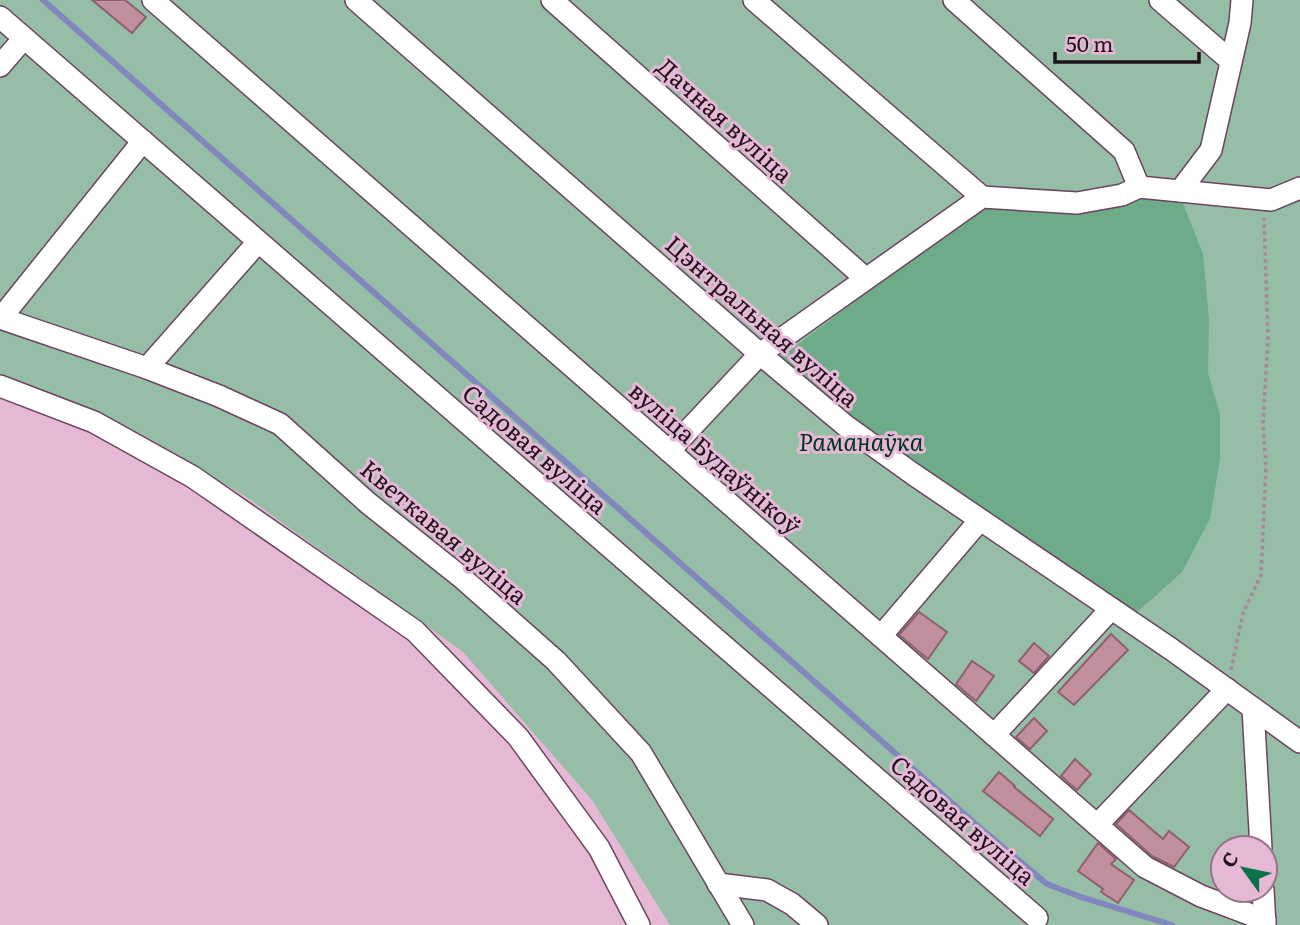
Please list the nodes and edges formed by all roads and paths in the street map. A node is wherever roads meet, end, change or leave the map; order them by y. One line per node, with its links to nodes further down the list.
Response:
1 (153, 0): 24 (street, вуліца Будаўнікоў)
2 (356, 0): 21 (street, Цэнтральная вуліца)
3 (552, 0): 19 (street, Дачная вуліца)
4 (754, 0): 16 (street)
5 (954, 0): 13 (street)
6 (1160, 0): 10 (street)
7 (1241, 0): 10 (street)
8 (0, 17): 9 (street, Садовая вуліца)
9 (24, 38): 11 (street); 12 (street, Садовая вуліца)
10 (1231, 61): 15 (street)
11 (0, 66)
12 (143, 141): 18 (street, Садовая вуліца); 20 (street)
13 (1139, 187): 15 (street); 16 (street)
14 (1300, 188): 17 (street)
15 (1180, 191): 17 (street)
16 (982, 197): 19 (street)
17 (1263, 199): 28 (path)
18 (258, 242): 22 (street); 37 (street, Садовая вуліца)
19 (865, 278): 21 (street)
20 (0, 318): 22 (street, Кветкавая вуліца)
21 (760, 354): 24 (street); 25 (street, Цэнтральная вуліца)
22 (147, 368): 34 (street, Кветкавая вуліца)
23 (0, 386): 38 (street)
24 (670, 451): 27 (street, вуліца Будаўнікоў)
25 (980, 520): 26 (street, Цэнтральная вуліца); 27 (street)
26 (1111, 609): 28 (street, Цэнтральная вуліца); 30 (street)
27 (881, 636): 30 (street, вуліца Будаўнікоў)
28 (1227, 689): 29 (street, Цэнтральная вуліца); 32 (street)
29 (1253, 708): 31 (street, Цэнтральная вуліца); 33 (street)
30 (994, 735): 32 (street, вуліца Будаўнікоў)
31 (1300, 742)
32 (1097, 825): 36 (street, вуліца Будаўнікоў)
33 (1260, 834)
34 (718, 884): 39 (street, Кветкавая вуліца); 40 (street)
35 (1264, 904): 36 (street)
36 (1265, 922)
37 (1035, 923)
38 (639, 925)
39 (743, 925)
40 (817, 925)

